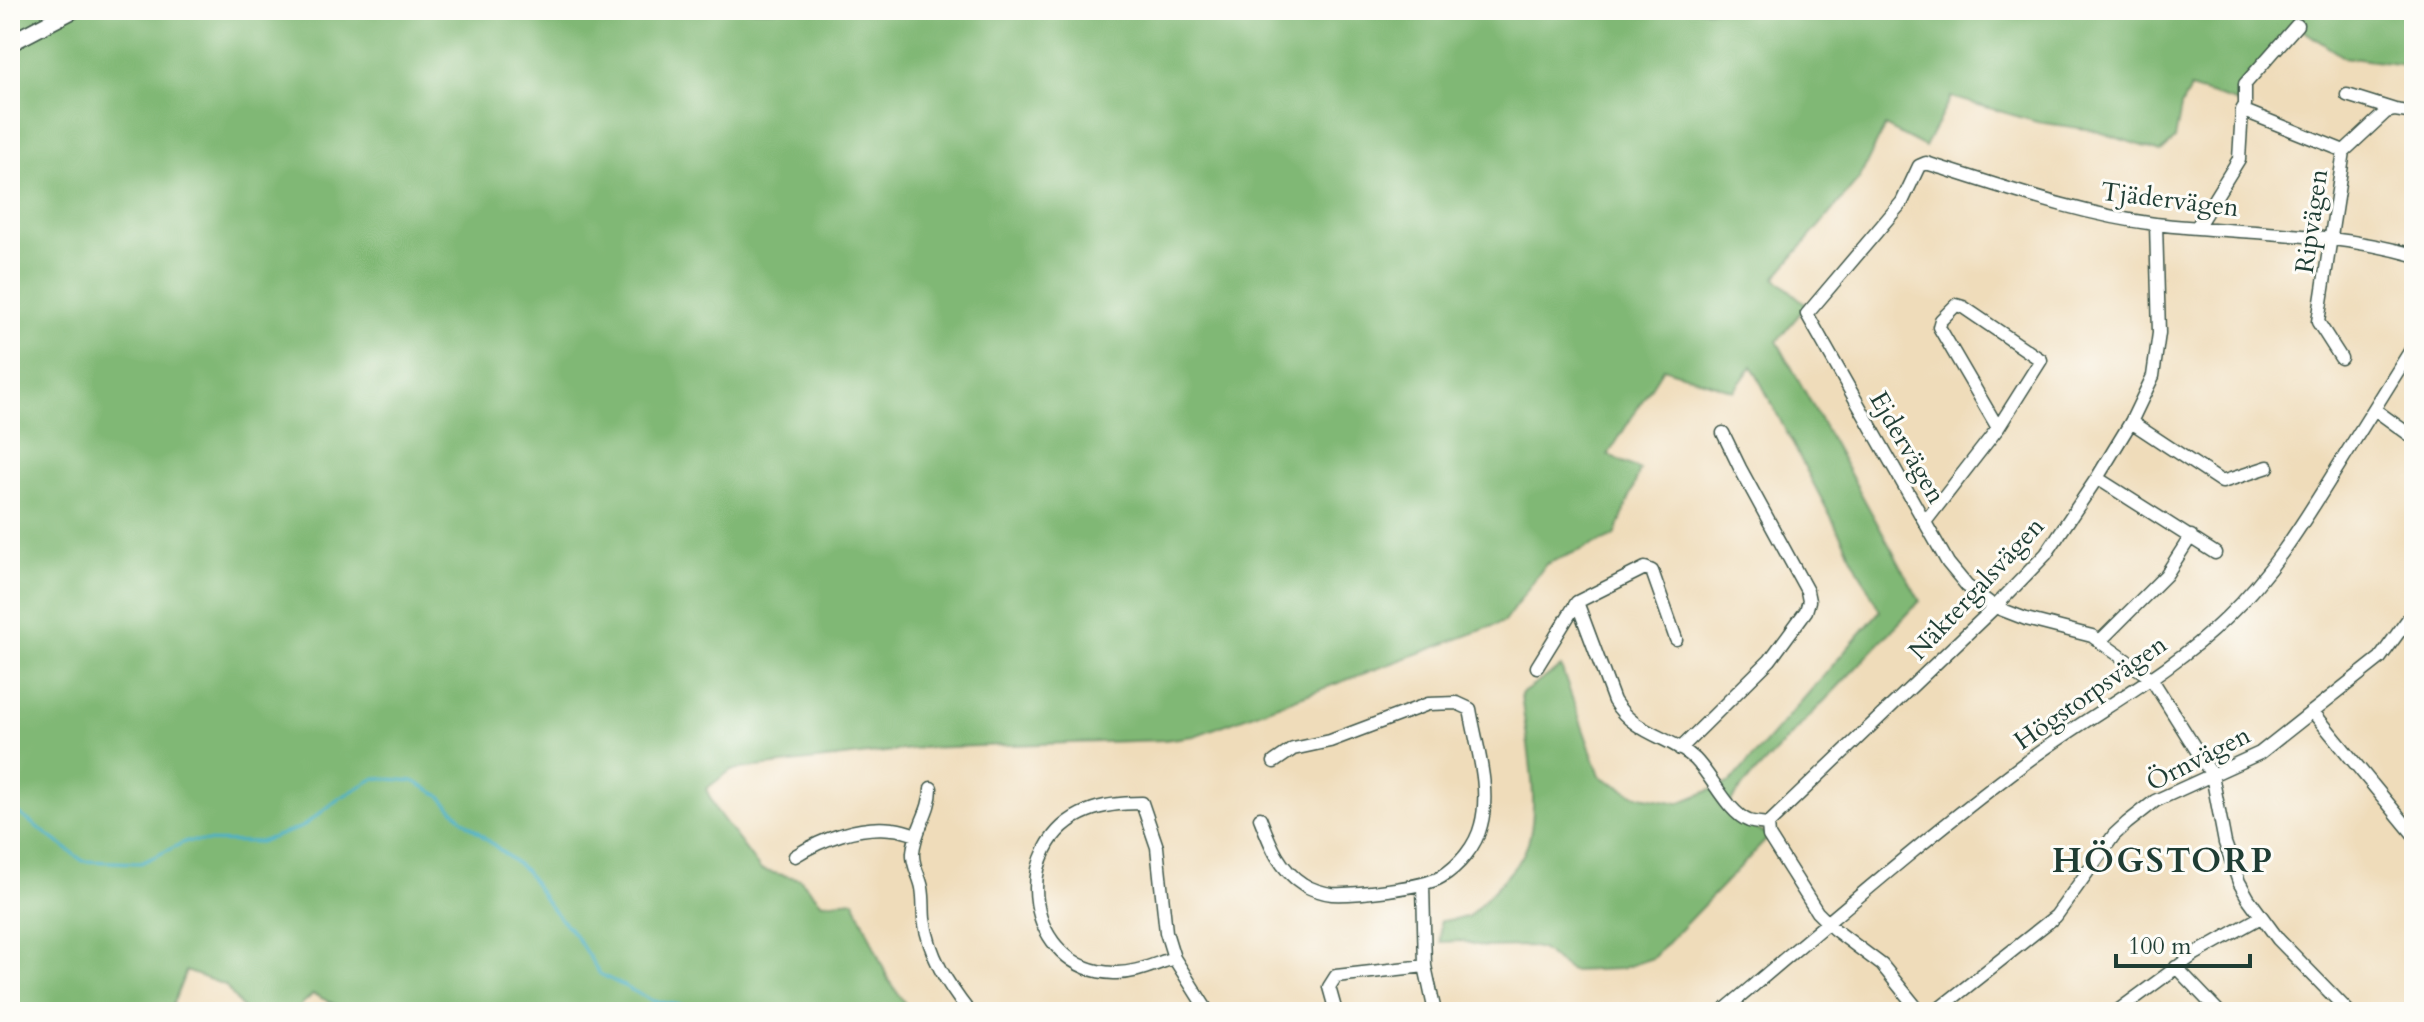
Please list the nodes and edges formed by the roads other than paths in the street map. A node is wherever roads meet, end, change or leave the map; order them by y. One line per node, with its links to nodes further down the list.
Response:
1 (73, 10): 3 (main road)
2 (2297, 25): 5 (street)
3 (10, 43)
4 (2347, 95): 6 (street)
5 (2244, 108): 8 (street); 11 (street)
6 (2395, 110): 7 (street); 8 (street, Ripvägen)
7 (2414, 113)
8 (2344, 151): 12 (street, Ripvägen)
9 (1926, 163): 10 (street, Tjädervägen); 23 (street, Ejdervägen)
10 (2156, 224): 11 (street, Tjädervägen); 17 (street, Näktergalsvägen)
11 (2197, 227): 12 (street, Tjädervägen)
12 (2332, 237): 13 (street, Tjädervägen); 15 (street, Ripvägen)
13 (2414, 255)
14 (2414, 345): 16 (street, Högstorpsvägen)
15 (2341, 358)
16 (2374, 409): 20 (street); 32 (street, Högstorpsvägen)
17 (2131, 422): 21 (street); 22 (street, Näktergalsvägen)
18 (1998, 428): 18 (street); 23 (street)
19 (1723, 433): 34 (street)
20 (2414, 438)
21 (2268, 467)
22 (2097, 478): 24 (street); 27 (street, Näktergalsvägen)
23 (1925, 522): 27 (street, Ejdervägen)
24 (2191, 536): 25 (street); 30 (street)
25 (2215, 553)
26 (1577, 602): 29 (street); 31 (street); 34 (street)
27 (1995, 607): 30 (street, Ejdervägen); 39 (street, Näktergalsvägen)
28 (2414, 611): 33 (street, Örnvägen)
29 (1676, 639)
30 (2100, 641): 32 (street, Ejdervägen)
31 (1537, 667)
32 (2151, 678): 36 (street); 45 (street, Högstorpsvägen)
33 (2313, 712): 36 (street, Örnvägen); 41 (street)
34 (1680, 749): 39 (street)
35 (1274, 762): 43 (street)
36 (2212, 775): 44 (street); 55 (street, Örnvägen)
37 (931, 788): 40 (street)
38 (1260, 818): 43 (street)
39 (1768, 824): 45 (street)
40 (917, 835): 42 (street); 49 (street)
41 (2414, 835)
42 (795, 856)
43 (1423, 884): 47 (street)
44 (2261, 917): 48 (street); 58 (street)
45 (1828, 923): 53 (street, Högstorpsvägen); 54 (street)
46 (1174, 958): 46 (street); 50 (street)
47 (1425, 966): 51 (street); 52 (street)
48 (2176, 967): 56 (street); 57 (street)
49 (969, 1012)
50 (1208, 1012)
51 (1336, 1012)
52 (1435, 1012)
53 (1722, 1012)
54 (1920, 1012)
55 (1935, 1012)
56 (2116, 1012)
57 (2219, 1012)
58 (2349, 1012)

